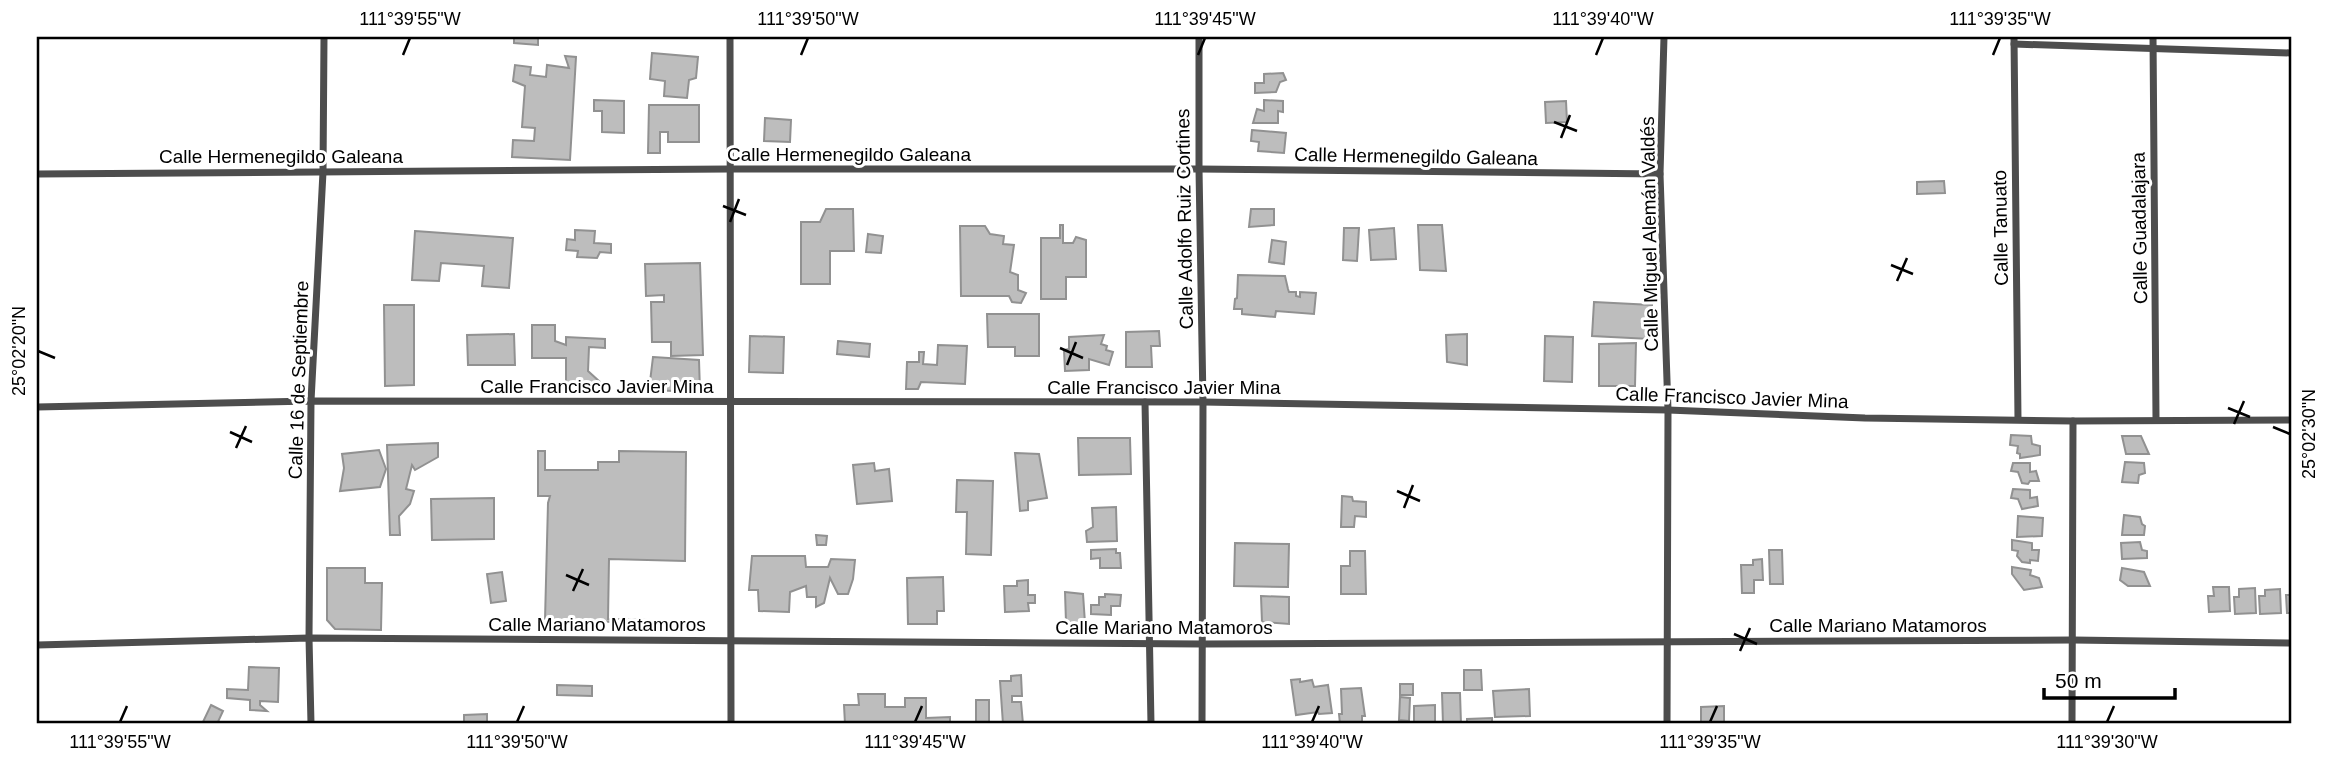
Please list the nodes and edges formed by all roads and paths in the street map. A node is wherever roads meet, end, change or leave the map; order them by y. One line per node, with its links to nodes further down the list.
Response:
1 (324, 37): 11 (street, Calle 16 de Septiembre)
2 (730, 37): 9 (street)
3 (1199, 37): 10 (street, Calle Adolfo Ruiz Cortines)
4 (1664, 37): 13 (street, Calle Miguel Alemán Valdés)
5 (2153, 37): 7 (street, Calle Guadalajara)
6 (2014, 41): 7 (street); 20 (street, Calle Tanuato)
7 (2153, 48): 8 (street); 21 (street, Calle Guadalajara)
8 (2291, 53)
9 (729, 169): 10 (street, Calle Hermenegildo Galeana); 11 (street, Calle Hermenegildo Galeana); 15 (street)
10 (1199, 169): 13 (street, Calle Hermenegildo Galeana); 17 (street, Calle Adolfo Ruiz Cortines)
11 (323, 172): 12 (street, Calle Hermenegildo Galeana); 14 (street, Calle 16 de Septiembre)
12 (37, 174)
13 (1660, 174): 19 (street, Calle Miguel Alemán Valdés)
14 (311, 401): 15 (street, Calle Francisco Javier Mina); 18 (street, Calle Francisco Javier Mina); 24 (street, Calle 16 de Septiembre)
15 (730, 402): 16 (street, Calle Francisco Javier Mina); 26 (street)
16 (1145, 402): 17 (street, Calle Francisco Javier Mina); 28 (street)
17 (1203, 402): 19 (street, Calle Francisco Javier Mina); 30 (street, Calle Adolfo Ruiz Cortines)
18 (37, 407)
19 (1668, 410): 20 (street, Calle Francisco Javier Mina); 27 (street, Calle Miguel Alemán Valdés)
20 (2018, 419): 23 (street, Calle Francisco Javier Mina)
21 (2157, 419): 22 (street, Calle Francisco Javier Mina); 23 (street, Calle Francisco Javier Mina)
22 (2291, 420)
23 (2073, 421): 25 (street)
24 (309, 638): 26 (street, Calle Mariano Matamoros); 31 (street, Calle Mariano Matamoros); 32 (street, Calle 16 de Septiembre)
25 (2073, 640): 27 (street, Calle Mariano Matamoros); 29 (street, Calle Mariano Matamoros); 37 (street)
26 (731, 641): 28 (street, Calle Mariano Matamoros); 33 (street)
27 (1668, 642): 30 (street, Calle Mariano Matamoros); 36 (street, Calle Miguel Alemán Valdés)
28 (1151, 643): 30 (street, Calle Mariano Matamoros); 34 (street)
29 (2291, 643)
30 (1202, 644): 35 (street, Calle Adolfo Ruiz Cortines)
31 (37, 645)
32 (311, 724)
33 (730, 724)
34 (1151, 724)
35 (1202, 724)
36 (1667, 724)
37 (2072, 724)

